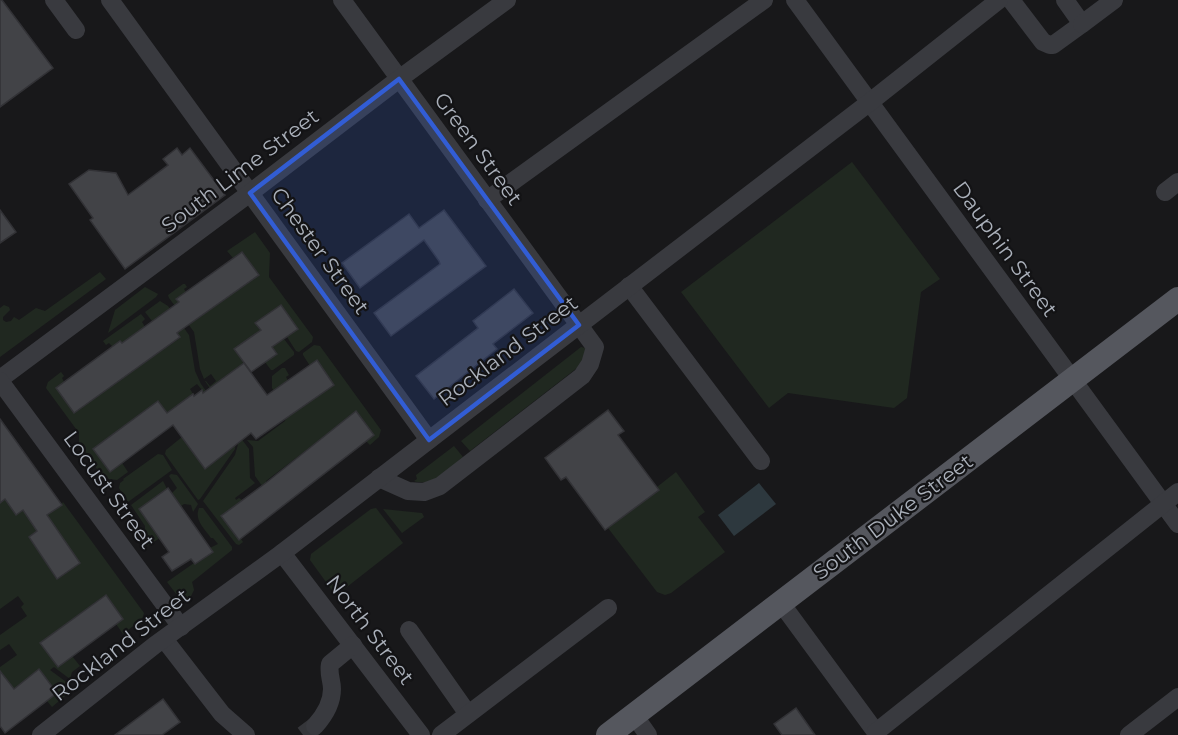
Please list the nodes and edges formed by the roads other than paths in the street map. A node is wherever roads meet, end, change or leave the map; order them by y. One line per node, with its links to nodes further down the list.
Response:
1 (54, 0): 12 (street)
2 (110, 0): 15 (street, Chester Street)
3 (342, 0): 13 (street, Green Street)
4 (507, 0): 13 (street, South Lime Street)
5 (764, 0): 16 (street)
6 (795, 0): 14 (street, Dauphin Street)
7 (999, 0): 14 (street, Rockland Street)
8 (1011, 0): 11 (street)
9 (1065, 0): 11 (street)
10 (1114, 0): 11 (street)
11 (1082, 24)
12 (76, 30)
13 (399, 79): 15 (street, South Lime Street); 16 (street, Green Street)
14 (870, 102): 17 (street, Rockland Street); 21 (street, Dauphin Street)
15 (250, 193): 20 (street, South Lime Street); 22 (street, Chester Street)
16 (488, 200): 19 (street, Green Street)
17 (629, 286): 19 (street, Rockland Street); 23 (street)
18 (1178, 299): 21 (main road, South Duke Street)
19 (579, 325): 22 (street, Rockland Street); 24 (street, Green Street)
20 (0, 380): 31 (street, Locust Street)
21 (1073, 380): 26 (street, Dauphin Street); 29 (main road, South Duke Street)
22 (429, 440): 24 (street, Rockland Street)
23 (761, 461)
24 (380, 478): 28 (street, Rockland Street)
25 (1178, 492): 26 (street)
26 (1163, 504): 27 (street, Dauphin Street); 39 (street)
27 (1178, 524)
28 (282, 553): 31 (street, Rockland Street); 34 (street, North Street)
29 (781, 603): 37 (main road, South Duke Street); 39 (street)
30 (608, 608): 36 (street)
31 (181, 627): 33 (street, Rockland Street)
32 (409, 630): 36 (street)
33 (164, 639): 40 (street, Rockland Street); 41 (street)
34 (353, 645): 38 (street); 42 (street, North Street)
35 (1178, 697): 46 (street)
36 (468, 714): 43 (street)
37 (634, 715): 44 (main road, South Duke Street); 45 (street)
38 (315, 726)
39 (877, 733)
40 (41, 735)
41 (246, 735)
42 (421, 735)
43 (441, 735)
44 (608, 735)
45 (648, 735)
46 (1129, 735)

